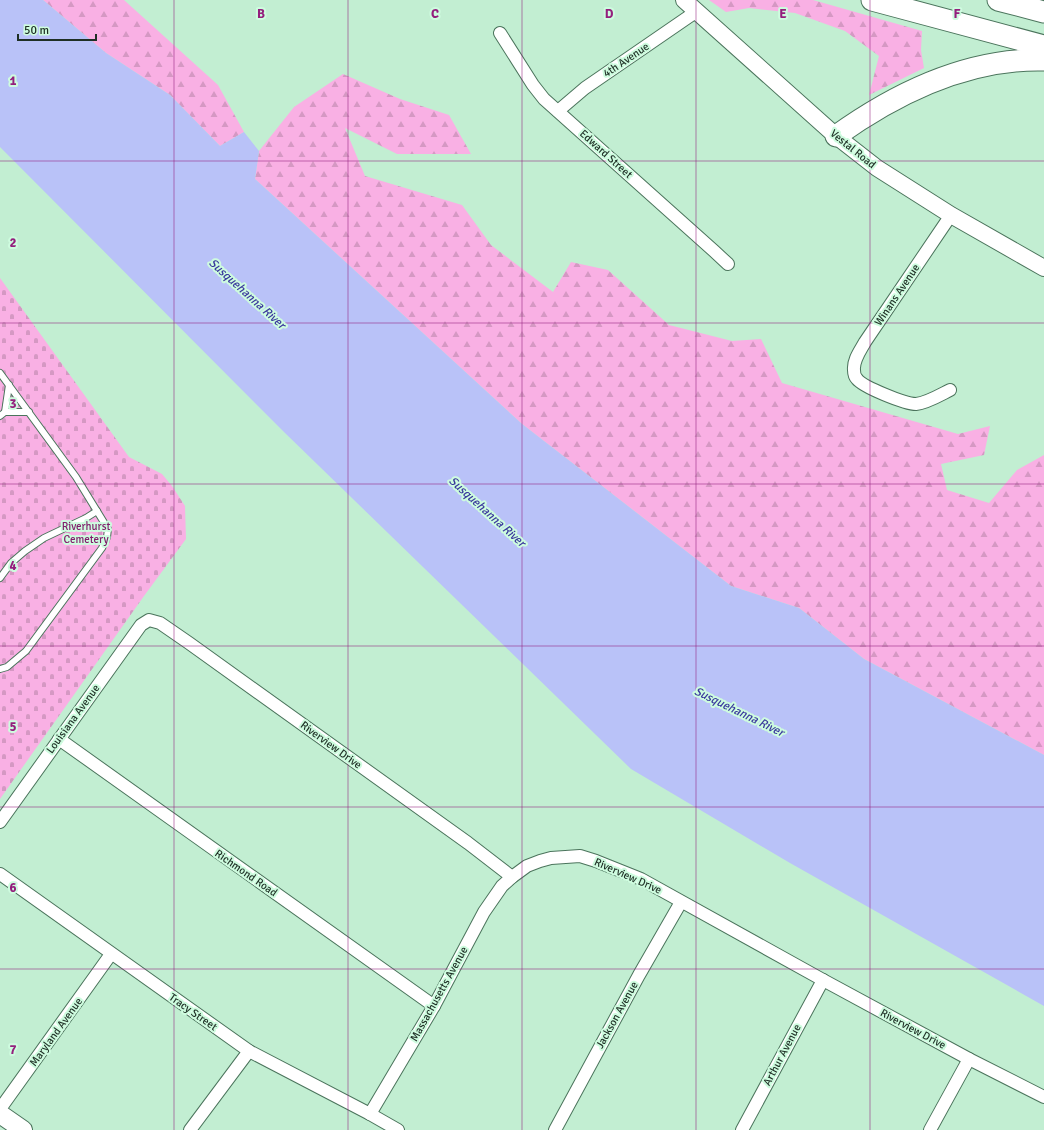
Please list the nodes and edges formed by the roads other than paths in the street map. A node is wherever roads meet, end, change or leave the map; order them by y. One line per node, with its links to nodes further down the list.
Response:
1 (684, 0): 4 (street, Vestal Road)
2 (872, 0): 7 (highway)
3 (998, 0): 5 (highway)
4 (696, 11): 9 (street, 4th Avenue); 10 (street, Vestal Road)
5 (1044, 12)
6 (500, 33): 9 (street, Edward Street)
7 (1044, 46)
8 (1044, 60): 10 (highway)
9 (558, 111): 12 (street, Edward Street)
10 (836, 136): 11 (street, Vestal Road)
11 (952, 215): 13 (street, Vestal Road); 16 (street, Winans Avenue)
12 (728, 264)
13 (1044, 268)
14 (0, 373): 15 (lane)
15 (9, 385): 17 (lane); 18 (lane)
16 (950, 390)
17 (5, 412): 18 (lane); 19 (lane)
18 (29, 412): 20 (lane)
19 (0, 416)
20 (97, 511): 21 (lane); 23 (lane)
21 (0, 578)
22 (151, 621): 24 (street, Louisiana Avenue); 27 (street, Riverview Drive)
23 (0, 669)
24 (59, 739): 25 (street, Louisiana Avenue); 31 (street, Richmond Road)
25 (0, 822)
26 (0, 874): 29 (street, Tracy Street)
27 (512, 877): 28 (street, Riverview Drive); 31 (street, Massachusetts Avenue)
28 (681, 902): 30 (street, Riverview Drive); 41 (street, Jackson Avenue)
29 (111, 954): 32 (street, Tracy Street); 35 (street, Maryland Avenue)
30 (822, 980): 33 (street, Riverview Drive); 42 (street, Arthur Avenue)
31 (434, 1006): 37 (street, Massachusetts Avenue)
32 (249, 1051): 37 (street, Tracy Street); 39 (street)
33 (969, 1059): 34 (street, Riverview Drive); 43 (street)
34 (1044, 1097)
35 (0, 1109)
36 (0, 1114): 38 (main road)
37 (370, 1114): 40 (street, Tracy Street)
38 (22, 1130)
39 (190, 1130)
40 (398, 1130)
41 (555, 1130)
42 (742, 1130)
43 (930, 1130)

